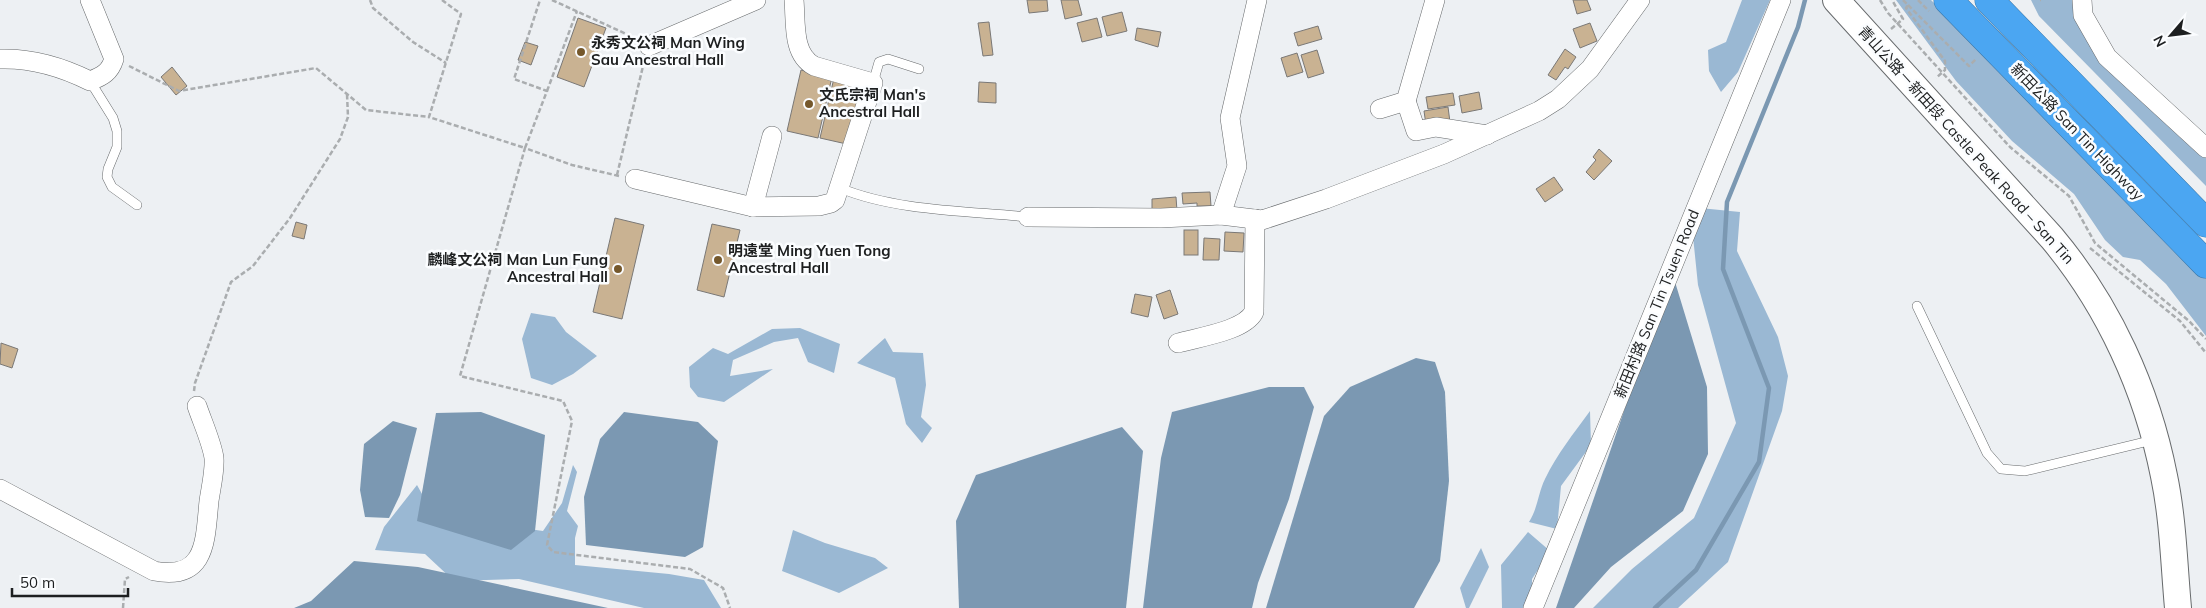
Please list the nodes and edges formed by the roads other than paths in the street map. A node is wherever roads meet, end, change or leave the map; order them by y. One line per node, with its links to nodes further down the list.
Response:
1 (90, 0): 15 (street)
2 (756, 0): 12 (street)
3 (794, 0): 16 (street)
4 (1257, 0): 26 (street)
5 (1435, 0): 17 (street)
6 (1640, 0): 19 (street)
7 (1781, 0): 36 (street, 新田村路 San Tin Tsuen Road)
8 (1989, 0): 29 (highway, 新田公路 San Tin Highway)
9 (2082, 0): 21 (street)
10 (1838, 2): 34 (main road, 青山公路－新田段 Castle Peak Road – San Tin)
11 (1939, 6): 30 (highway, 新田公路 San Tin Highway)
12 (648, 46)
13 (0, 59): 15 (street)
14 (919, 69): 16 (lane)
15 (90, 81): 24 (lane)
16 (874, 83): 23 (street)
17 (1406, 101): 18 (street); 19 (street)
18 (1380, 108)
19 (1487, 135): 28 (street)
20 (772, 136): 25 (street)
21 (2206, 148)
22 (626, 177): 25 (street)
23 (840, 188): 25 (street); 27 (lane)
24 (137, 205)
25 (753, 207)
26 (1221, 215): 27 (street); 28 (street)
27 (1028, 217)
28 (1255, 219): 32 (street)
29 (2206, 222)
30 (2206, 264)
31 (1917, 306): 34 (lane)
32 (1178, 343)
33 (197, 406): 35 (street)
34 (2156, 439): 37 (main road, 青山公路－新田段 Castle Peak Road – San Tin)
35 (0, 490)
36 (1534, 608)
37 (2178, 608)

